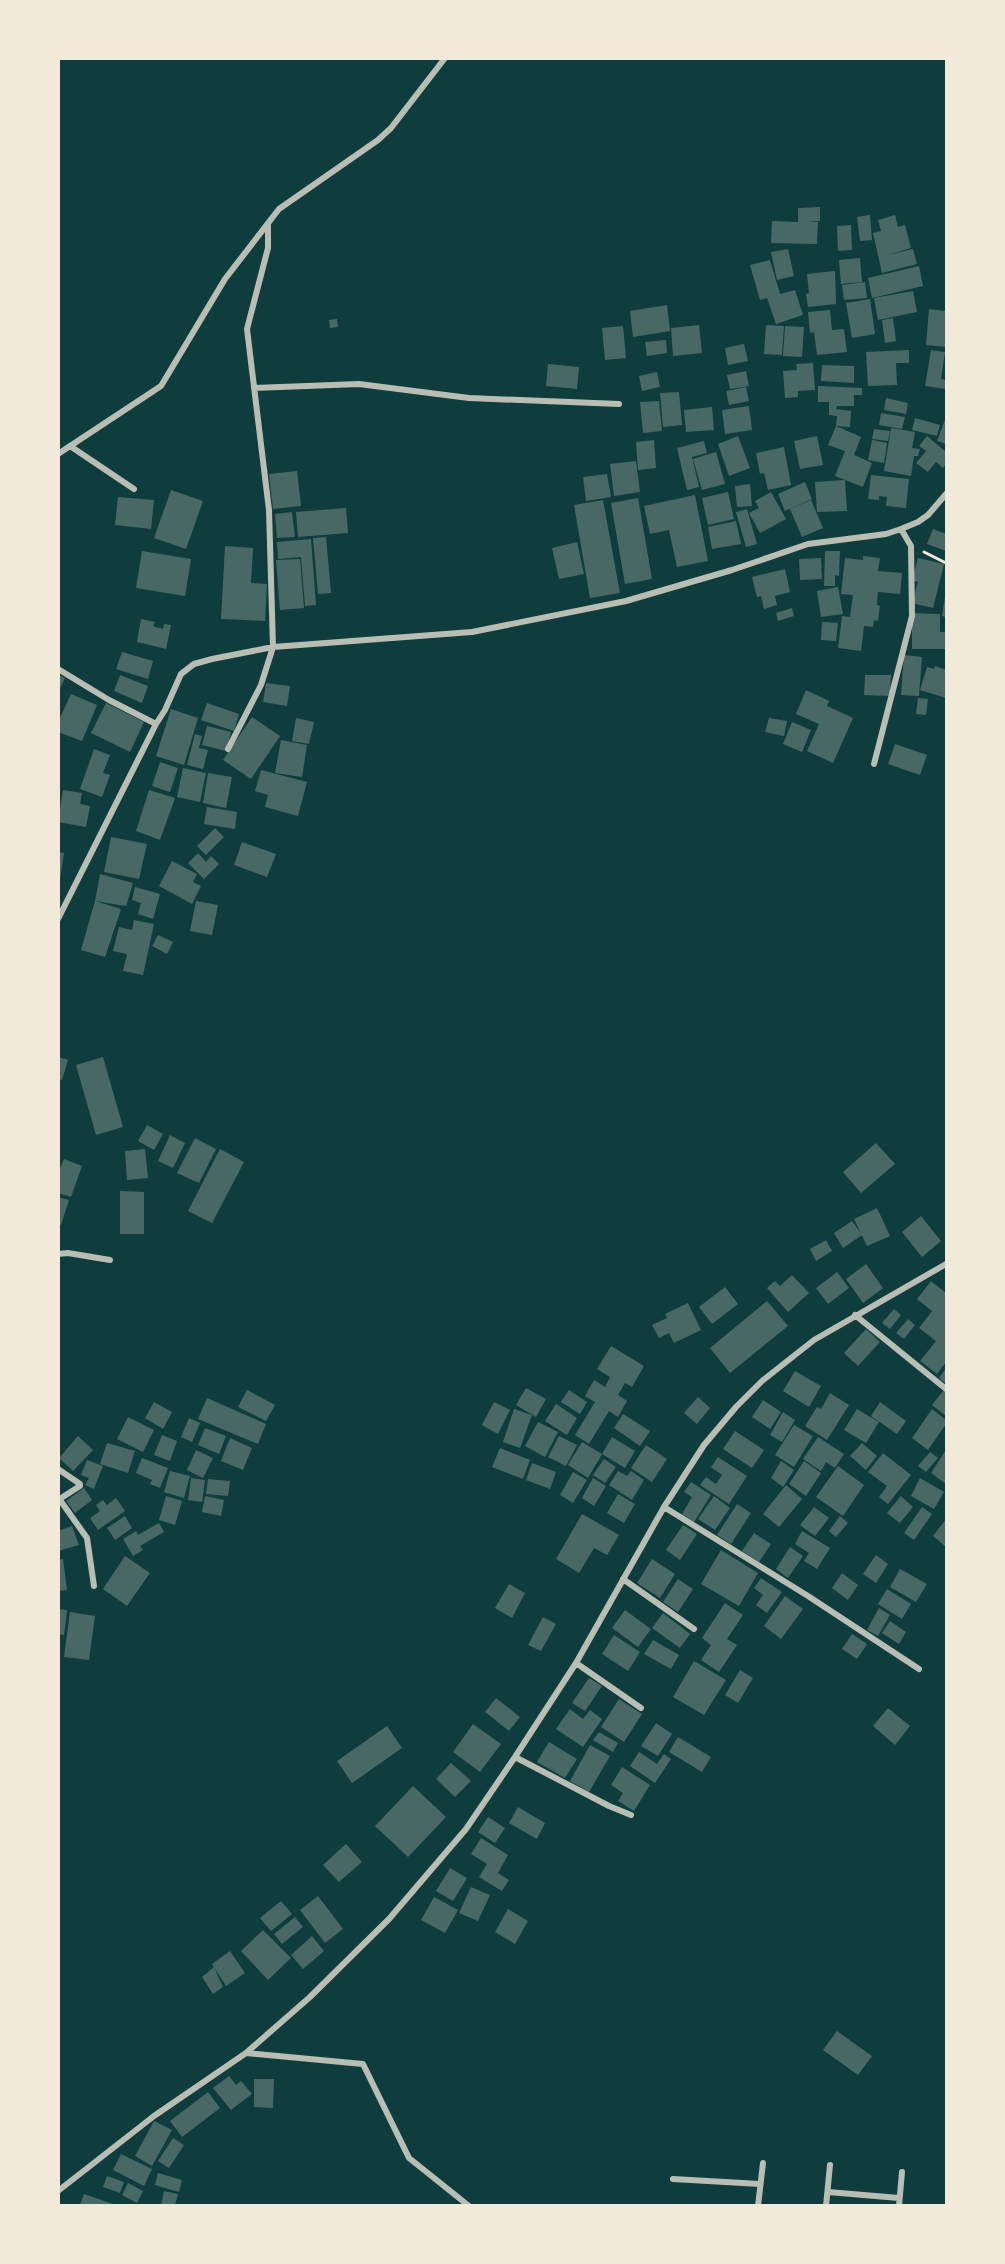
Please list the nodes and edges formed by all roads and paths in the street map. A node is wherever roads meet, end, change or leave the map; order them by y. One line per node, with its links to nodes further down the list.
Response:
1 (445, 58): 2 (street)
2 (268, 223): 3 (street); 5 (street)
3 (254, 388): 4 (street); 12 (street)
4 (620, 404)
5 (70, 447): 6 (street); 7 (street)
6 (58, 454)
7 (134, 489)
8 (946, 494): 9 (street)
9 (902, 529): 10 (street); 12 (street)
10 (911, 546): 11 (path); 16 (street)
11 (946, 563)
12 (273, 647): 14 (street); 15 (street)
13 (58, 669): 14 (street)
14 (156, 724): 17 (street)
15 (228, 749)
16 (874, 764)
17 (58, 919)
18 (58, 1254): 19 (street)
19 (110, 1260)
20 (946, 1264): 21 (street)
21 (855, 1315): 22 (street); 25 (street)
22 (946, 1389)
23 (58, 1469): 24 (street)
24 (59, 1500): 27 (street)
25 (664, 1508): 26 (street); 30 (street)
26 (623, 1579): 28 (street); 29 (street)
27 (94, 1586)
28 (694, 1629)
29 (576, 1663): 31 (street); 32 (street)
30 (919, 1669)
31 (641, 1708)
32 (515, 1757): 33 (street); 34 (street)
33 (631, 1815)
34 (246, 2053): 40 (street); 43 (street)
35 (763, 2163): 39 (street)
36 (830, 2165): 41 (street)
37 (902, 2172): 42 (street)
38 (673, 2179): 39 (street)
39 (760, 2184): 44 (street)
40 (58, 2192)
41 (828, 2192): 42 (street); 45 (street)
42 (899, 2202)
43 (469, 2205)
44 (758, 2205)
45 (826, 2205)

